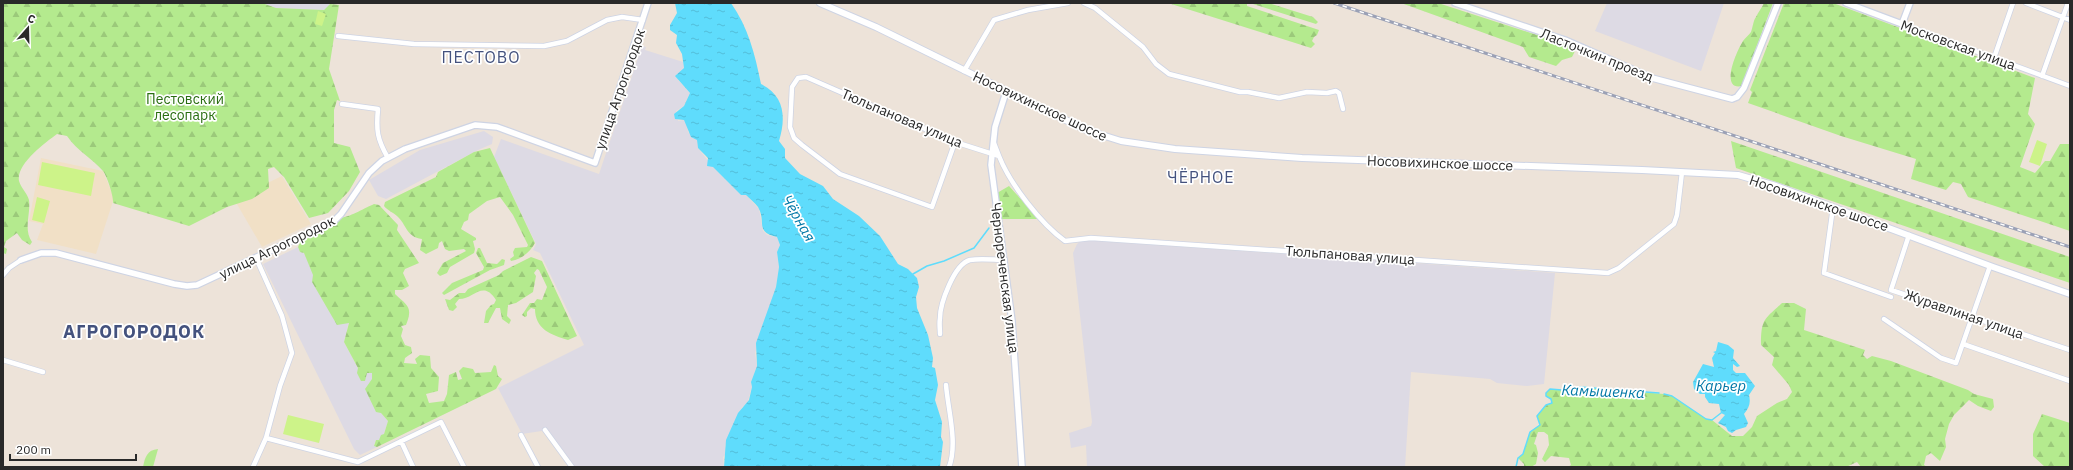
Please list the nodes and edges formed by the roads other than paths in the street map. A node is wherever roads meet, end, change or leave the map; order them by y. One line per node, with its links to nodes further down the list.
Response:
1 (648, 3): 13 (street, улица Агрогородок)
2 (820, 3): 18 (main road, Носовихинское шоссе)
3 (1068, 3): 18 (street)
4 (1084, 3): 23 (street)
5 (1455, 3): 6 (street, Ласточкин проезд)
6 (1778, 3)
7 (1846, 3): 15 (street, Московская улица)
8 (1910, 3): 15 (street)
9 (2013, 3): 17 (street)
10 (2026, 3): 12 (street)
11 (2068, 3): 12 (street)
12 (2063, 17): 14 (street); 19 (street)
13 (643, 20): 16 (street); 28 (street, улица Агрогородок)
14 (2070, 20)
15 (1902, 24): 17 (street, Московская улица)
16 (338, 36)
17 (1994, 58): 19 (street, Московская улица)
18 (964, 71): 21 (main road, Носовихинское шоссе)
19 (2042, 76): 20 (street, Московская улица)
20 (2070, 86)
21 (1006, 92): 24 (street, Чернореченская улица); 29 (main road, Носовихинское шоссе)
22 (342, 104): 28 (street)
23 (1343, 109)
24 (993, 140): 26 (street, Чернореченская улица); 27 (street, Тюльпановая улица)
25 (955, 142): 25 (street, Тюльпановая улица); 26 (street, Тюльпановая улица)
26 (991, 154): 27 (street, Тюльпановая улица); 34 (street, Чернореченская улица)
27 (999, 156): 29 (street, Тюльпановая улица)
28 (388, 158): 32 (street, улица Агрогородок)
29 (1682, 172): 30 (main road, Носовихинское шоссе)
30 (1833, 207): 31 (main road, Носовихинское шоссе); 38 (street)
31 (1909, 235): 35 (main road, Носовихинское шоссе); 39 (street, Журавлиная улица)
32 (256, 258): 33 (street, улица Агрогородок); 50 (street)
33 (20, 260): 36 (street, улица Агрогородок)
34 (1005, 260): 41 (street); 60 (street, Чернореченская улица)
35 (1990, 266): 37 (main road, Носовихинское шоссе); 39 (street)
36 (3, 275)
37 (2070, 294)
38 (1891, 297)
39 (1972, 317): 42 (street); 43 (street, Журавлиная улица)
40 (1884, 319): 42 (street)
41 (940, 334)
42 (1963, 344): 46 (street)
43 (2070, 350)
44 (3, 360): 45 (street)
45 (43, 372)
46 (2070, 381)
47 (946, 385): 59 (street)
48 (545, 430): 58 (street)
49 (521, 435): 57 (street)
50 (266, 438): 52 (street); 53 (street)
51 (401, 441): 52 (street); 55 (street); 56 (street)
52 (358, 462): 54 (street)
53 (253, 467)
54 (361, 467)
55 (413, 467)
56 (464, 467)
57 (538, 467)
58 (572, 467)
59 (949, 467)
60 (1022, 467)

